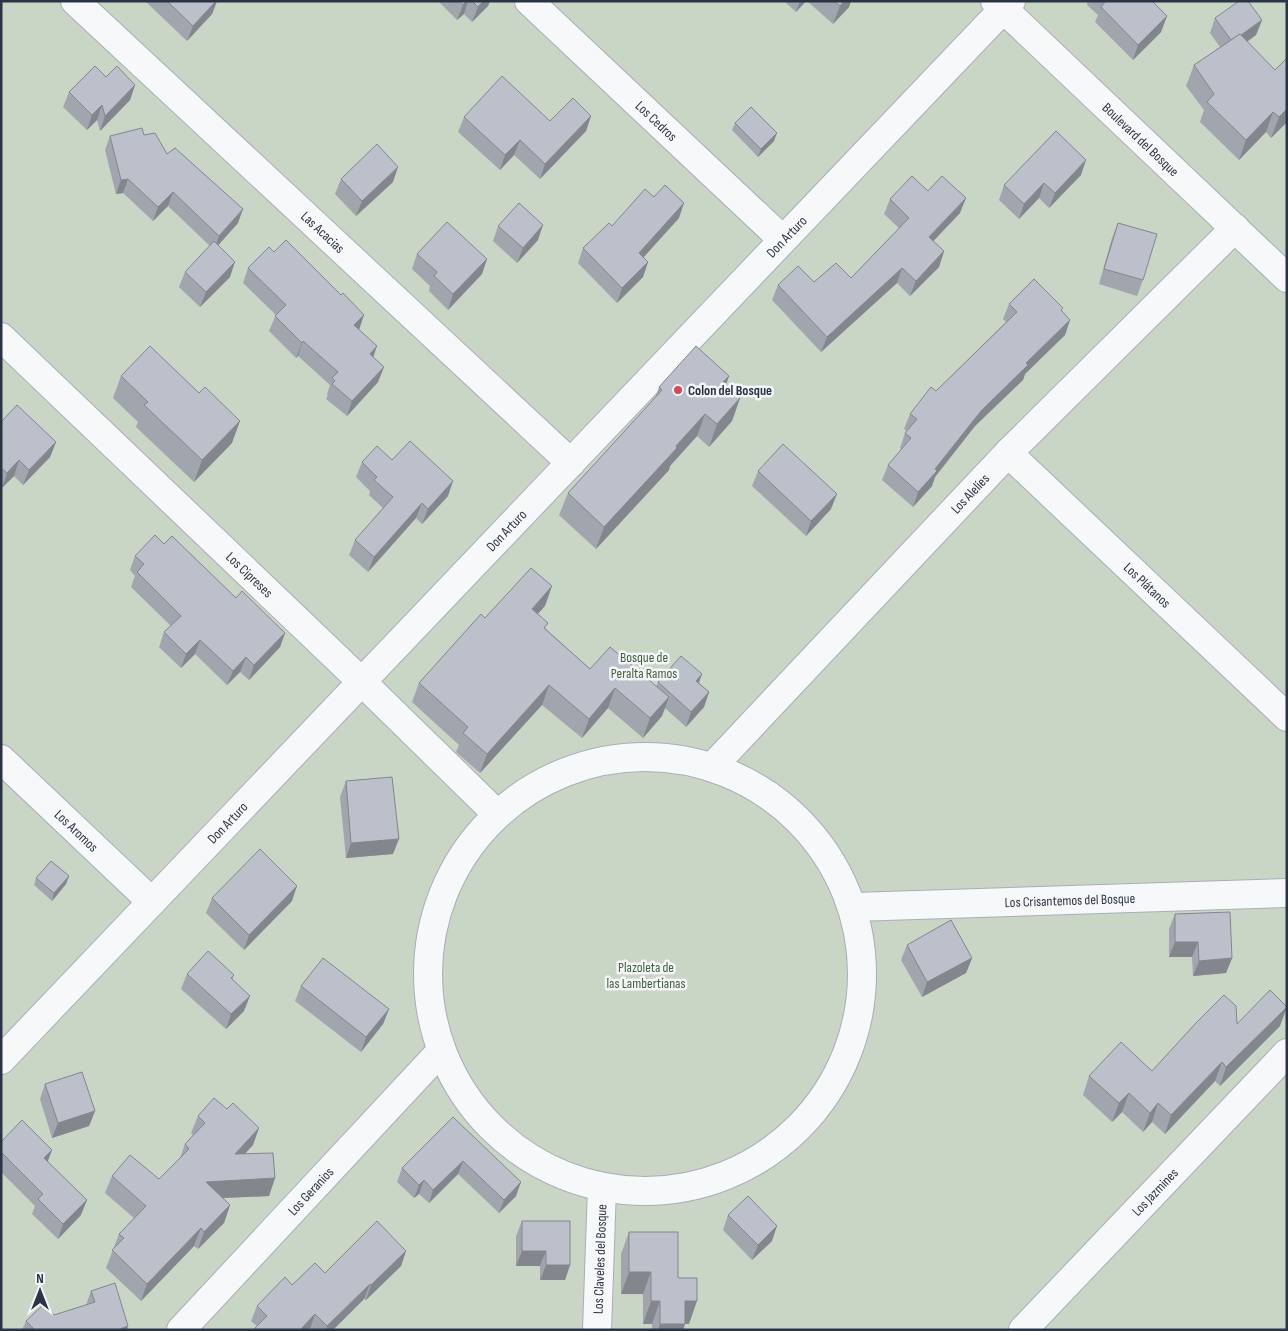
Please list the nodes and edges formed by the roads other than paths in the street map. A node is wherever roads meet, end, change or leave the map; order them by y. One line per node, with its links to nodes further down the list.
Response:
1 (75, 1): 9 (street, Las Acacias)
2 (529, 1): 5 (street, Los Cedros)
3 (1003, 4): 4 (street, Boulevard del Bosque); 5 (street, Don Arturo)
4 (1235, 228): 6 (street, Boulevard del Bosque); 8 (street, Los Alelíes)
5 (783, 240): 9 (street, Don Arturo)
6 (1287, 278)
7 (1, 337): 10 (street, Los Cipreses)
8 (1008, 453): 11 (street, Los Plátanos); 13 (street, Los Alelíes)
9 (571, 463): 10 (street, Don Arturo)
10 (362, 682): 14 (street, Los Cipreses); 16 (street, Don Arturo)
11 (1287, 717)
12 (1, 759): 16 (street, Los Aromos)
13 (712, 767): 14 (street); 17 (street)
14 (497, 814): 18 (street)
15 (1287, 893): 17 (street, Los Crisantemos del Bosque)
16 (152, 902): 20 (street, Don Arturo)
17 (854, 907): 21 (street)
18 (440, 1052): 21 (street); 23 (street, Los Geranios)
19 (1287, 1053): 22 (street, Los Jazmines)
20 (1, 1060)
21 (602, 1188): 24 (street, Los Claveles del Bosque)
22 (1032, 1327)
23 (181, 1330)
24 (597, 1330)

